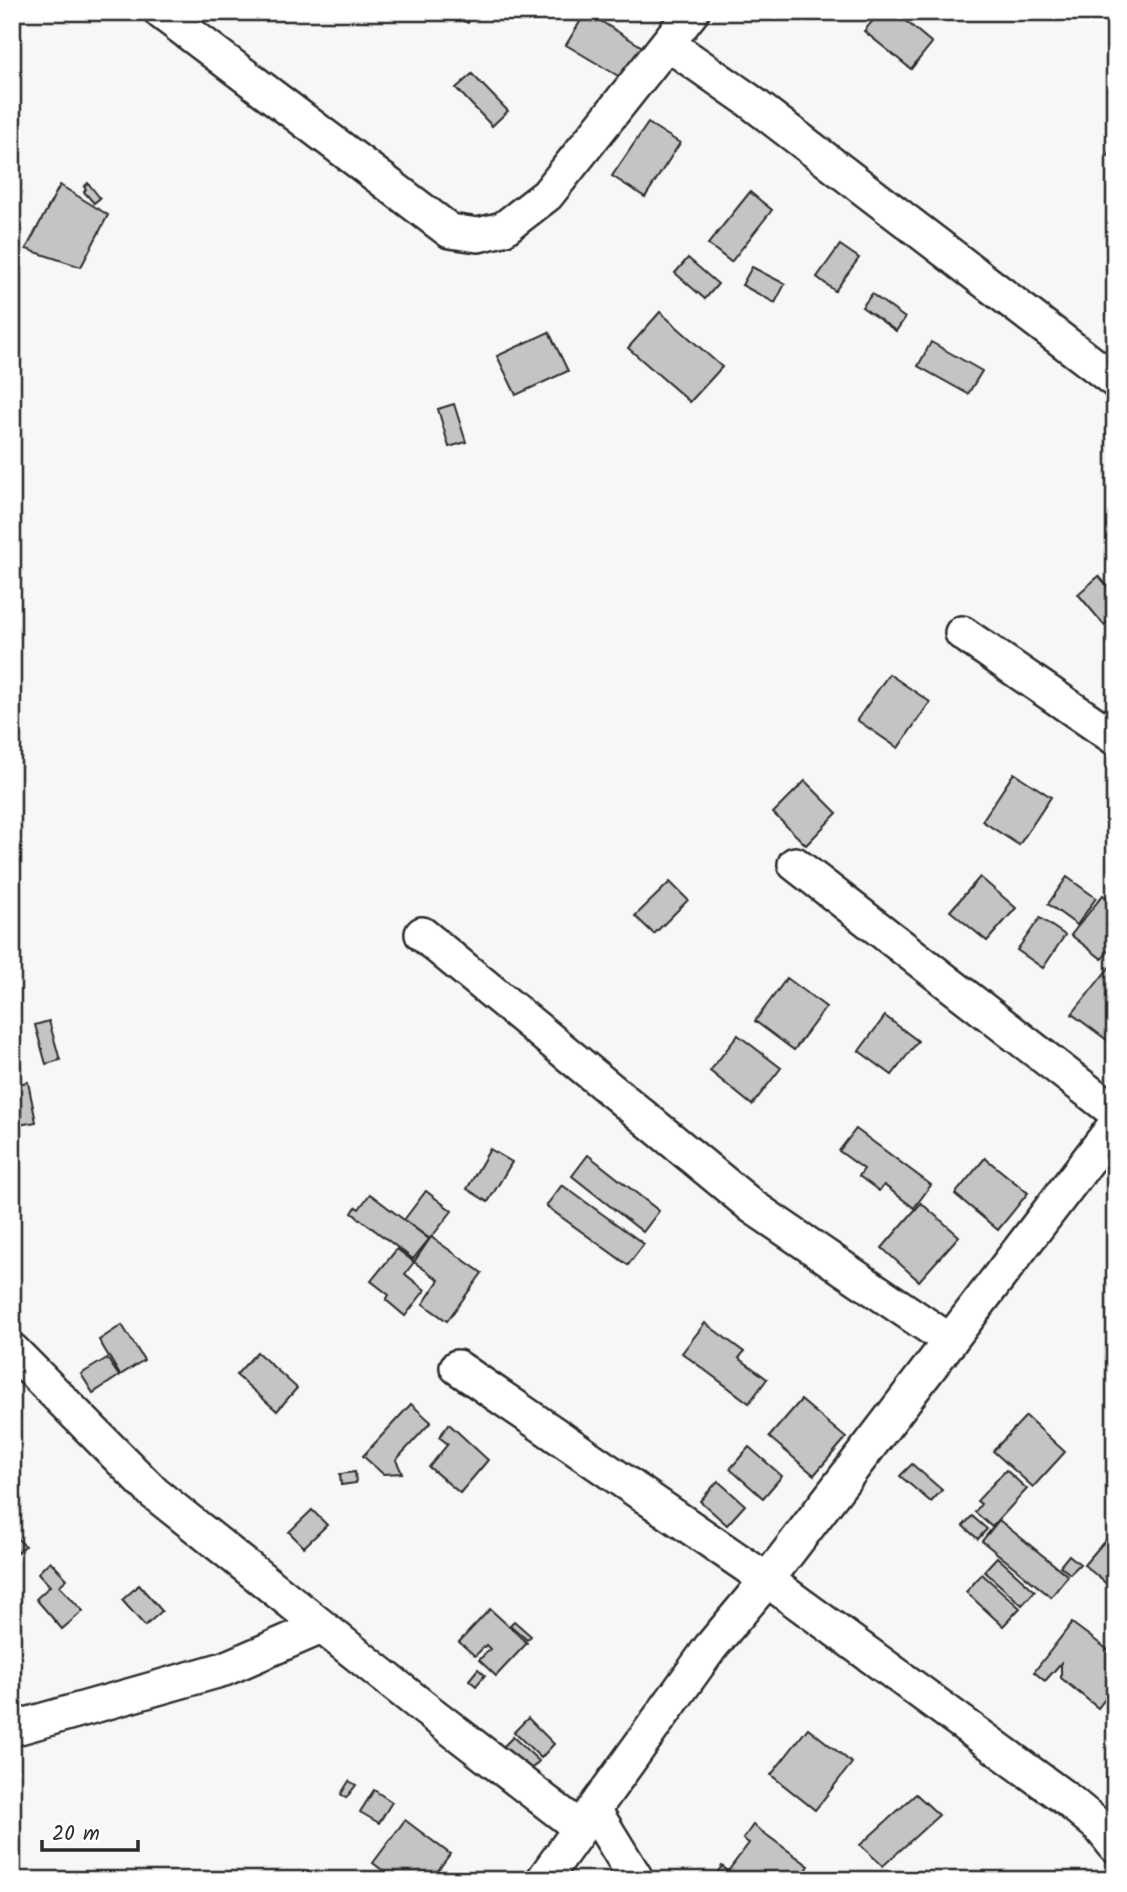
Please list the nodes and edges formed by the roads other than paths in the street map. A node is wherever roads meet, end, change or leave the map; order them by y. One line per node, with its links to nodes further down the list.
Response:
1 (162, 12): 3 (street)
2 (692, 12): 3 (street)
3 (668, 44): 4 (street)
4 (1115, 381)
5 (962, 634): 6 (street)
6 (1115, 738)
7 (795, 864): 9 (street)
8 (422, 934): 11 (street)
9 (1115, 1112)
10 (1115, 1125): 11 (street)
11 (950, 1340): 14 (street)
12 (12, 1350): 15 (street)
13 (457, 1367): 14 (street)
14 (767, 1580): 17 (street); 18 (street)
15 (321, 1627): 16 (street); 17 (street)
16 (12, 1729)
17 (587, 1819): 19 (street); 20 (street)
18 (1115, 1846)
19 (543, 1880)
20 (637, 1880)

